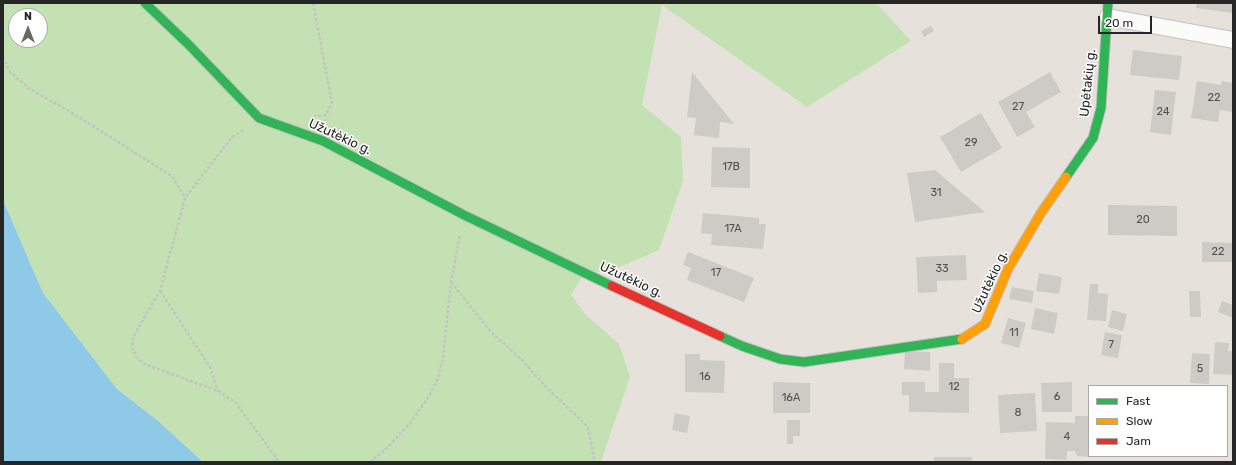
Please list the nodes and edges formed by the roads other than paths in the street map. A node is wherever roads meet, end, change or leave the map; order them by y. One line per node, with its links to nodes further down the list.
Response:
1 (145, 3): 4 (street, Užutėkio g.)
2 (1108, 10): 3 (street); 4 (street, Upėtakių g.)
3 (1233, 40)
4 (1078, 161)

